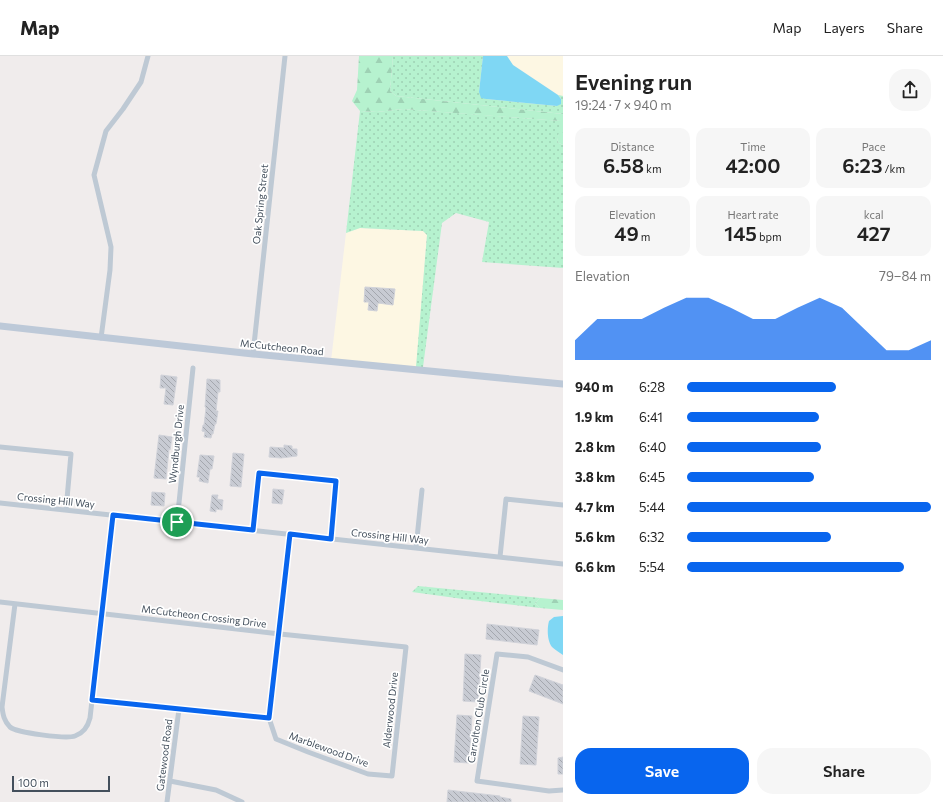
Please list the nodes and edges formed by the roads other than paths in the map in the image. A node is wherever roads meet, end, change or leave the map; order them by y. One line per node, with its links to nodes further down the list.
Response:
1 (148, 56): 4 (street)
2 (285, 56): 5 (street, Oak Spring Street)
3 (0, 326): 4 (main road, McCutcheon Road)
4 (101, 338): 5 (main road, McCutcheon Road)
5 (253, 354): 7 (main road, McCutcheon Road)
6 (193, 368): 14 (street, Wyndburgh Drive)
7 (563, 384)
8 (0, 447): 12 (street)
9 (422, 490): 18 (street)
10 (0, 503): 12 (street, Crossing Hill Way)
11 (563, 505): 19 (street)
12 (66, 510): 13 (street, Crossing Hill Way)
13 (113, 515): 14 (street, Crossing Hill Way); 23 (street)
14 (177, 522): 15 (street, Crossing Hill Way)
15 (253, 530): 16 (street, Crossing Hill Way); 17 (street)
16 (290, 534): 17 (street, Crossing Hill Way); 24 (street, Marblewood Drive)
17 (331, 539): 18 (street, Crossing Hill Way)
18 (416, 548): 19 (street, Crossing Hill Way)
19 (500, 557): 20 (street, Crossing Hill Way)
20 (563, 564)
21 (0, 602): 22 (street, McCutcheon Crossing Drive)
22 (15, 604): 23 (street, McCutcheon Crossing Drive); 27 (street)
23 (103, 614): 24 (street, McCutcheon Crossing Drive); 27 (street)
24 (280, 634): 25 (street, McCutcheon Crossing Drive); 29 (street, Marblewood Drive)
25 (406, 646): 30 (street, Alderwood Drive)
26 (563, 670): 32 (street, Carrolton Club Circle)
27 (92, 700): 28 (street)
28 (179, 709): 29 (street); 31 (street, Gatewood Road)
29 (269, 718): 30 (street, Marblewood Drive)
30 (392, 776)
31 (170, 781): 33 (street, Gatewood Road); 34 (street)
32 (563, 790)
33 (167, 802)
34 (242, 802)

